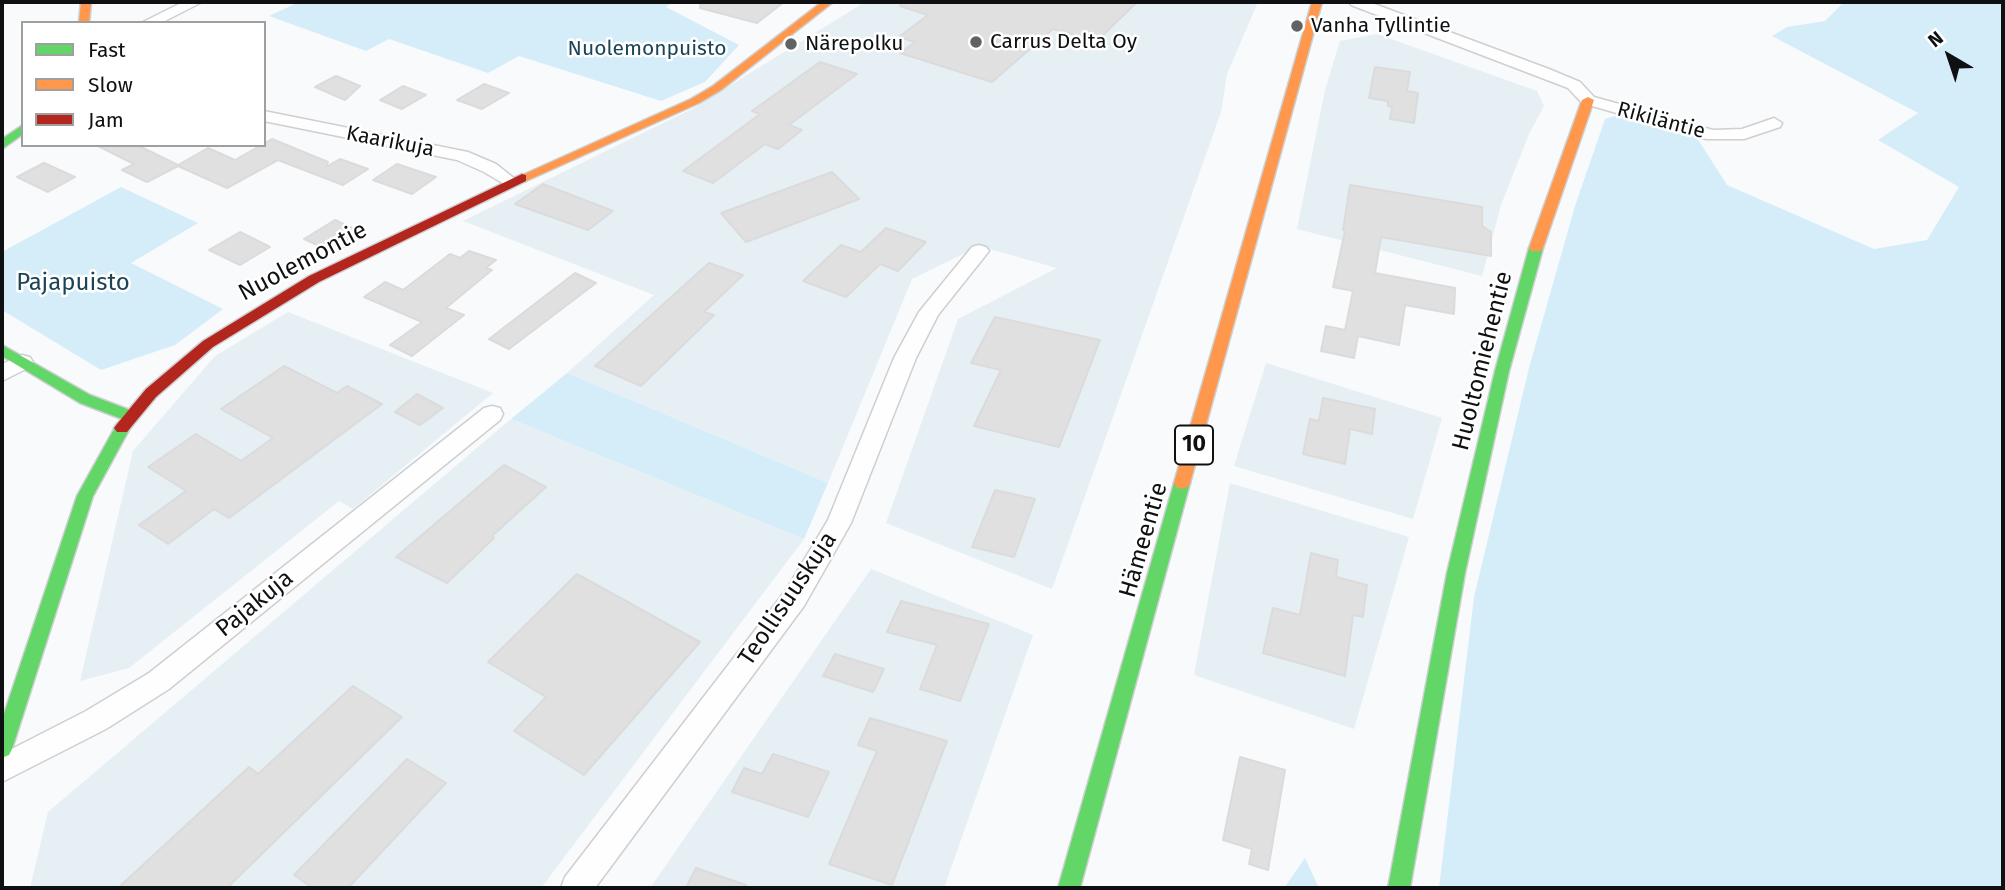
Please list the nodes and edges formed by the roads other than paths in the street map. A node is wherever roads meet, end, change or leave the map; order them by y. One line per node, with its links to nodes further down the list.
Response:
1 (86, 2): 6 (main road)
2 (195, 2): 7 (street)
3 (828, 2): 13 (main road, Nuolemontie)
4 (1317, 2): 24 (main road, Hämeentie / 10)
5 (1356, 2): 8 (street)
6 (84, 21)
7 (152, 21)
8 (1588, 100): 10 (street, Rikiläntie); 25 (main road, Huoltomiehentie)
9 (266, 117): 13 (street, Kaarikuja)
10 (1774, 123)
11 (21, 130): 12 (main road)
12 (2, 145)
13 (511, 183): 19 (main road, Nuolemontie)
14 (979, 251): 23 (street, Teollisuuskuja)
15 (2, 350): 16 (main road)
16 (22, 362): 17 (street); 19 (main road)
17 (2, 374)
18 (492, 414): 22 (street, Pajakuja)
19 (130, 416): 20 (main road, Nuolemontie)
20 (9, 700): 21 (main road, Nuolemontie)
21 (2, 749)
22 (2, 769)
23 (576, 888)
24 (1069, 888)
25 (1399, 888)

